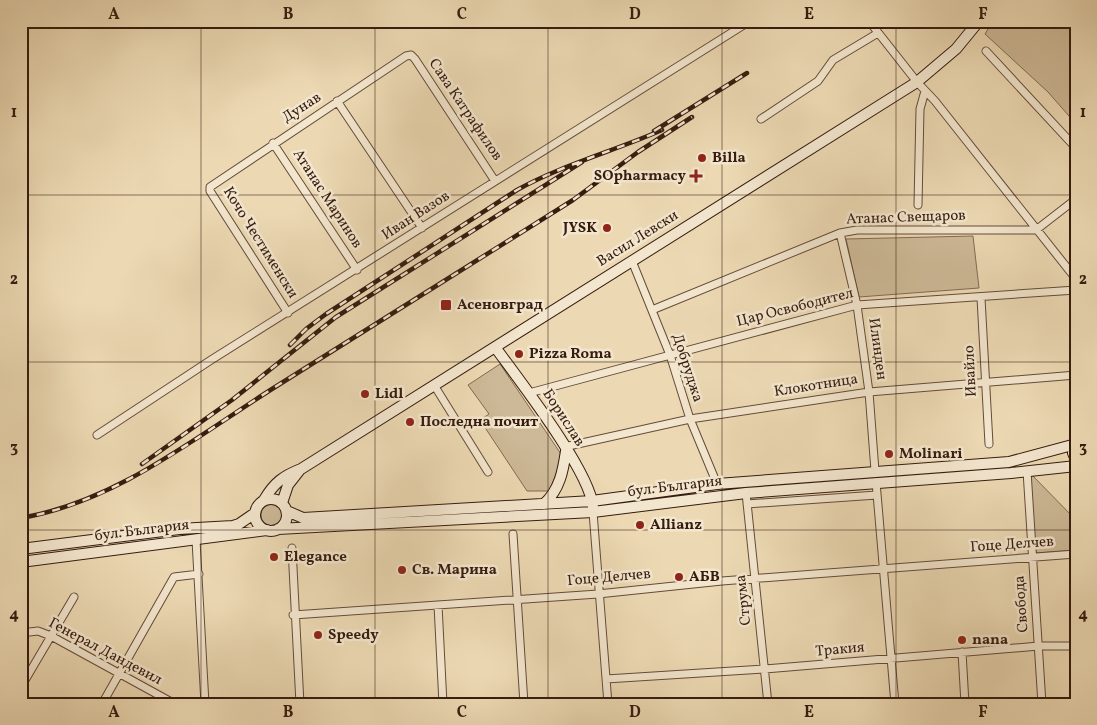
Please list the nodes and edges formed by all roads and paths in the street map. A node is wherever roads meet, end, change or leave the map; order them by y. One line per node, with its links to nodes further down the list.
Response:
1 (750, 21): 13 (street, Иван Вазов)
2 (868, 21): 4 (street)
3 (979, 21): 7 (main road, Васил Левски)
4 (878, 33): 7 (street); 10 (street)
5 (986, 52): 12 (street)
6 (410, 55): 9 (street, Дунав); 13 (street, Сава Катрафилов)
7 (917, 82): 8 (street); 20 (main road, Васил Левски)
8 (925, 91): 16 (street); 18 (street)
9 (337, 102): 11 (street, Дунав); 17 (street)
10 (761, 119)
11 (274, 143): 14 (street, Дунав); 21 (street, Атанас Маринов)
12 (1076, 148)
13 (495, 181): 17 (street, Иван Вазов)
14 (210, 187): 27 (street, Кочо Честименски)
15 (1076, 199): 18 (street)
16 (918, 204)
17 (422, 228): 21 (street, Иван Вазов)
18 (1036, 230): 19 (street, Атанас Свещаров); 22 (street)
19 (840, 233): 25 (street, Илинден); 26 (street, Атанас Свещаров)
20 (632, 261): 26 (street, Добруджа); 28 (main road, Васил Левски)
21 (357, 270): 27 (street, Иван Вазов)
22 (1076, 279)
23 (1076, 290): 24 (street, Цар Освободител)
24 (981, 298): 25 (street, Цар Освободител); 31 (street, Ивайло)
25 (857, 305): 29 (street, Цар Освободител); 33 (street, Илинден)
26 (652, 310): 29 (street, Добруджа)
27 (288, 313): 36 (street, Иван Вазов)
28 (496, 347): 32 (main road, Васил Левски); 34 (main road, Борислав)
29 (670, 355): 34 (street, Цар Освободител); 35 (street, Добруджа)
30 (1076, 375): 31 (street, Клокотница)
31 (985, 383): 33 (street, Клокотница); 37 (street, Ивайло)
32 (434, 385): 42 (main road, Васил Левски); 44 (street)
33 (869, 392): 35 (street, Клокотница); 45 (street, Илинден)
34 (529, 393): 39 (main road, Борислав)
35 (690, 419): 39 (street, Клокотница); 46 (street, Добруджа)
36 (97, 435)
37 (989, 444)
38 (1076, 445): 40 (main road); 45 (main road, бул. България)
39 (565, 449): 50 (main road, Борислав); 51 (main road)
40 (1076, 460)
41 (1076, 466): 43 (main road, бул. България)
42 (301, 469): 49 (main road, Васил Левски); 53 (main road, Васил Левски)
43 (1027, 471): 45 (main road, бул. България); 63 (street, Свобода)
44 (488, 472)
45 (875, 476): 46 (main road, бул. България); 47 (main road, бул. България); 48 (street, Илинден)
46 (718, 484): 50 (main road, бул. България)
47 (746, 493): 52 (street, Струма); 54 (main road, бул. България)
48 (877, 495): 52 (street); 65 (street, Илинден)
49 (264, 500): 53 (main road); 55 (main road)
50 (592, 501): 51 (main road, бул. България); 54 (main road, Борислав)
51 (544, 504): 53 (main road, бул. България)
52 (747, 504): 67 (street, Струма)
53 (285, 507): 57 (main road)
54 (593, 512): 57 (main road, бул. България); 68 (street)
55 (255, 513): 56 (main road); 61 (main road, бул. България)
56 (267, 530): 57 (main road); 59 (main road, бул. България)
57 (278, 530)
58 (513, 534): 70 (street)
59 (196, 540): 64 (main road, бул. България); 66 (street)
60 (292, 548): 72 (street)
61 (21, 549)
62 (1076, 554): 63 (street, Гоце Делчев)
63 (1032, 557): 65 (street, Гоце Делчев); 75 (street, Свобода)
64 (21, 562)
65 (885, 569): 67 (street, Гоце Делчев); 78 (street, Илинден)
66 (199, 574): 80 (street); 85 (street)
67 (756, 579): 68 (street, Гоце Делчев); 79 (street, Струма)
68 (598, 594): 70 (street, Гоце Делчев); 81 (street)
69 (74, 597): 74 (street)
70 (518, 599): 71 (street, Гоце Делчев); 88 (street)
71 (438, 604): 72 (street, Гоце Делчев); 87 (street)
72 (293, 615): 86 (street)
73 (21, 633): 74 (street, Генерал Дандевил)
74 (50, 636): 80 (street, Генерал Дандевил); 82 (street)
75 (1039, 646): 76 (street, Тракия); 77 (street, Тракия); 93 (street, Свобода)
76 (1076, 646)
77 (962, 652): 78 (street, Тракия); 92 (street)
78 (892, 659): 79 (street, Тракия); 91 (street, Илинден)
79 (765, 669): 81 (street, Тракия); 90 (street, Струма)
80 (120, 675): 83 (street); 84 (street, Генерал Дандевил)
81 (606, 679): 89 (street)
82 (21, 687)
83 (102, 704)
84 (175, 704)
85 (205, 704)
86 (300, 704)
87 (443, 704)
88 (524, 704)
89 (608, 704)
90 (768, 704)
91 (895, 704)
92 (965, 704)
93 (1042, 704)

